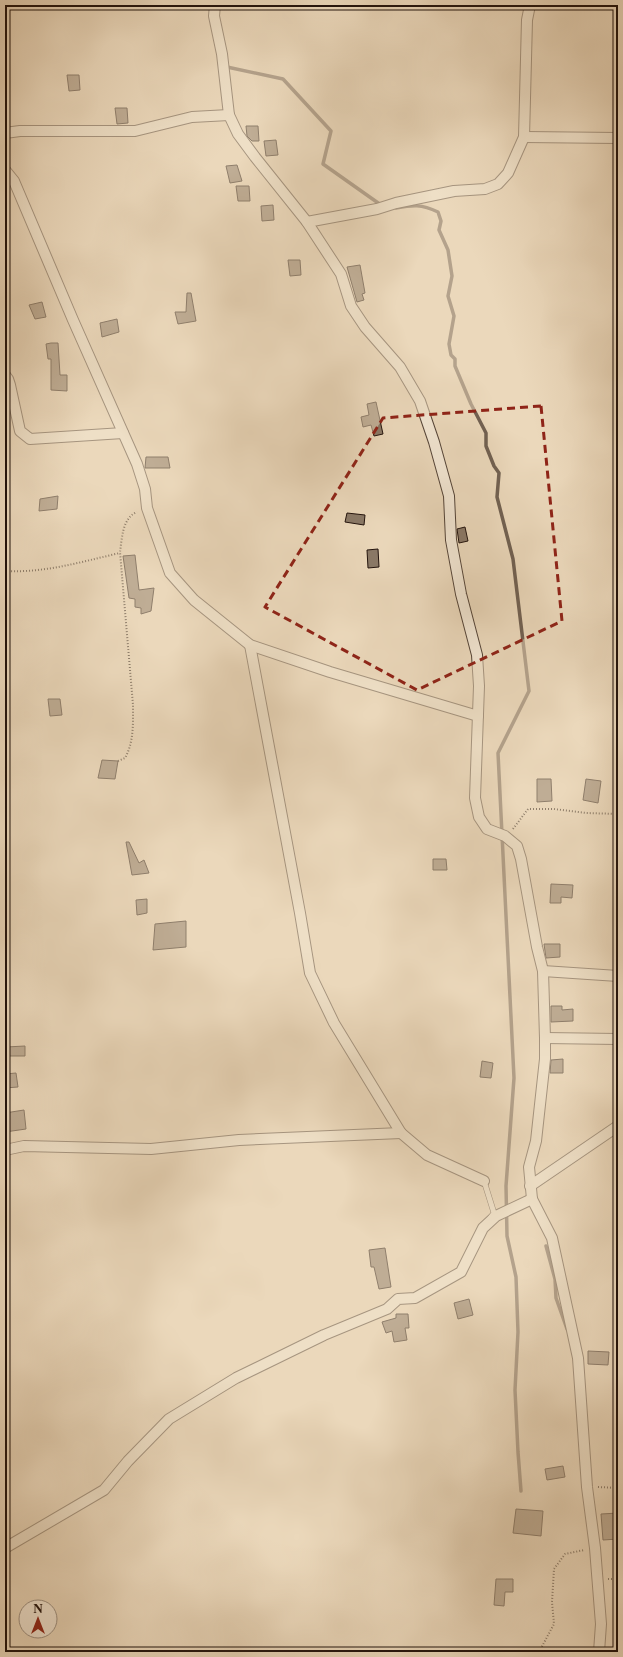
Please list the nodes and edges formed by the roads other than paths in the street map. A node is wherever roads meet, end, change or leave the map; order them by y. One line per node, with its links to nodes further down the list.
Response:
1 (214, 5): 3 (street)
2 (530, 5): 5 (street)
3 (229, 115): 4 (street); 8 (street)
4 (5, 133)
5 (524, 137): 6 (street); 8 (street)
6 (618, 138)
7 (5, 170): 10 (street)
8 (307, 222): 12 (street)
9 (5, 375): 10 (street)
10 (123, 433): 11 (street)
11 (250, 645): 12 (street); 18 (street)
12 (478, 716): 13 (street)
13 (543, 971): 14 (street); 15 (street)
14 (618, 976)
15 (545, 1038): 16 (street); 21 (street)
16 (618, 1039)
17 (618, 1126): 21 (street)
18 (401, 1134): 19 (street); 20 (street)
19 (5, 1150)
20 (484, 1181): 23 (lane)
21 (530, 1186): 22 (street)
22 (532, 1199): 23 (street); 25 (street)
23 (483, 1228): 24 (street)
24 (5, 1548)
25 (598, 1652)

